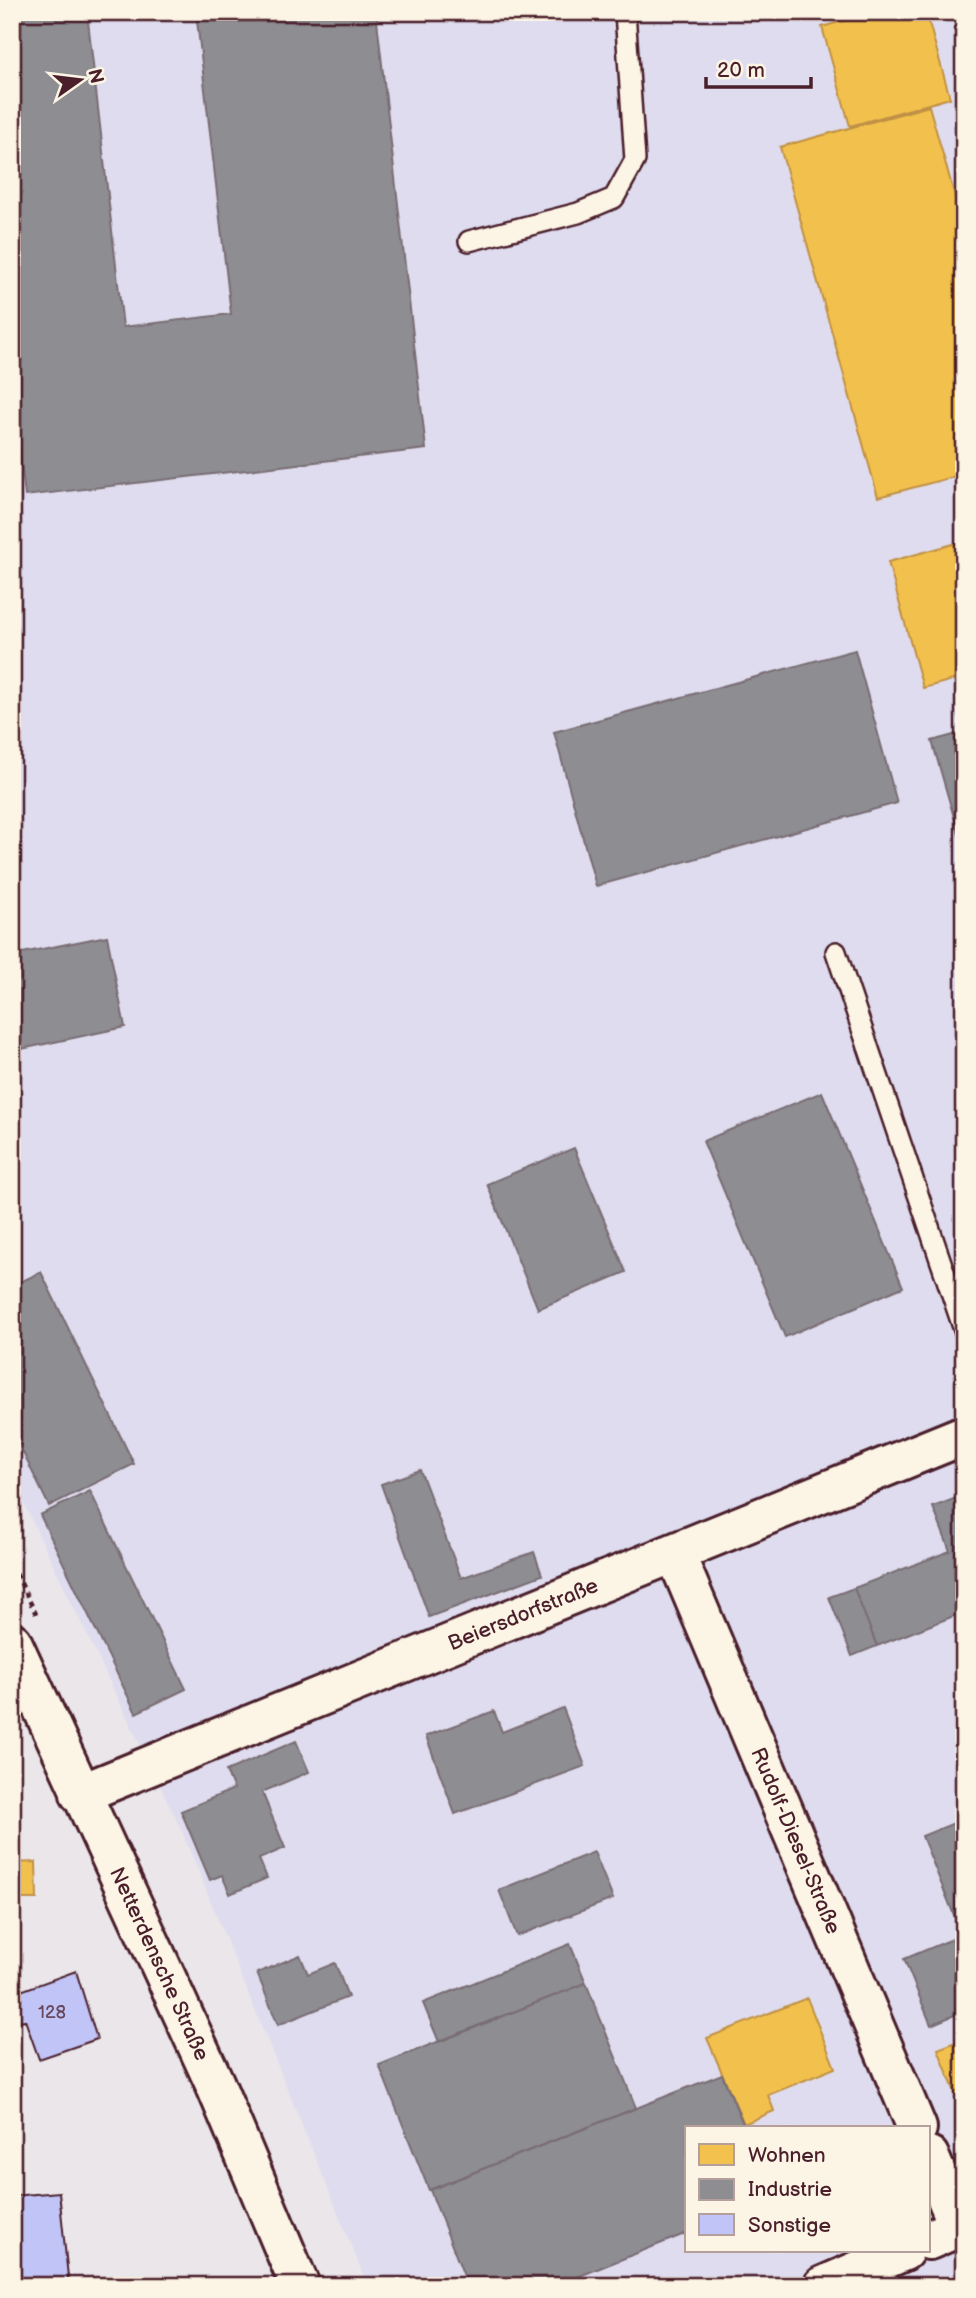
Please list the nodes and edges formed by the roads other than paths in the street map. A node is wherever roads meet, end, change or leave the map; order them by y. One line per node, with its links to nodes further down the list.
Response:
1 (625, 12): 2 (lane)
2 (469, 241)
3 (836, 952): 4 (lane)
4 (964, 1330)
5 (964, 1435): 6 (street, Beiersdorfstraße)
6 (675, 1553): 8 (street, Beiersdorfstraße); 9 (street, Rudolf-Diesel-Straße)
7 (12, 1642): 8 (street, Netterdensche Straße)
8 (80, 1794): 13 (street, Netterdensche Straße)
9 (916, 2126)
10 (930, 2160): 11 (street)
11 (950, 2231)
12 (902, 2252): 14 (street)
13 (300, 2286)
14 (823, 2286)

